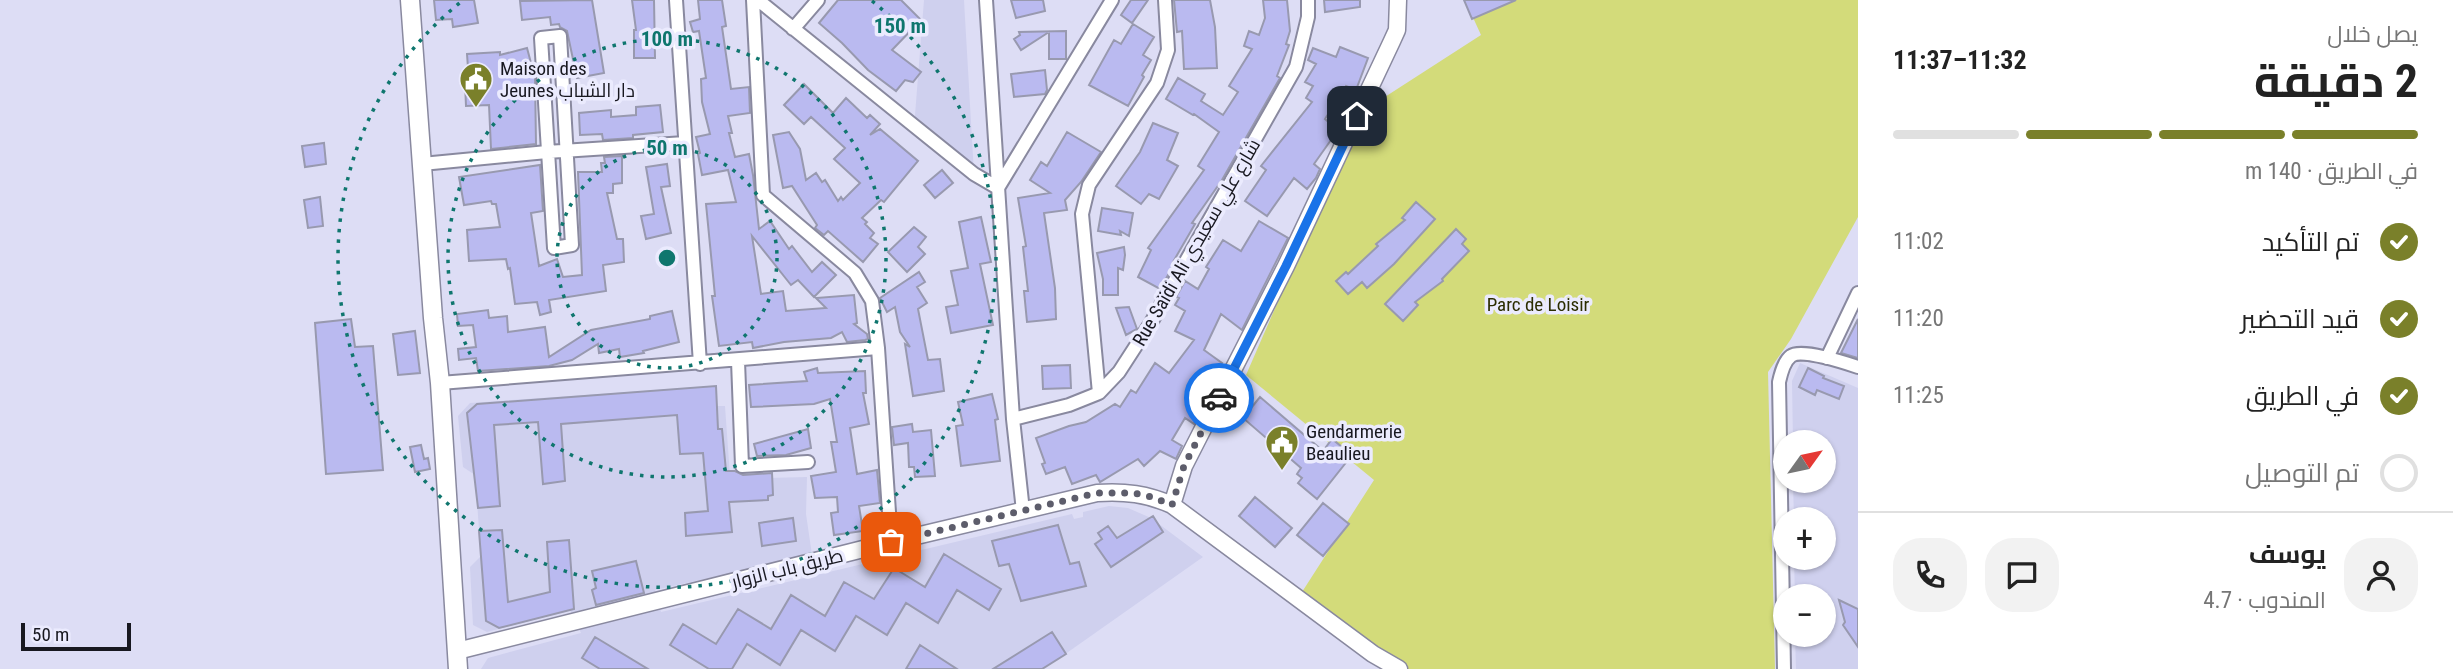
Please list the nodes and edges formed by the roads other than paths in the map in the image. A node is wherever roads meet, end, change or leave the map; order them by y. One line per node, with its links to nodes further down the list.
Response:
1 (410, 0): 14 (main road)
2 (676, 0): 11 (street)
3 (756, 0): 10 (street); 17 (street)
4 (818, 0): 10 (street)
5 (986, 0): 15 (street)
6 (1112, 0): 15 (street)
7 (1165, 0): 23 (street)
8 (1308, 0): 23 (street, Rue Saïdi Ali شارع علي سعيدي)
9 (1398, 0): 26 (street)
10 (793, 29): 15 (street)
11 (685, 143): 12 (street); 20 (street)
12 (565, 151): 13 (street); 13 (street); 13 (street)
13 (547, 152): 14 (street)
14 (422, 164): 22 (main road)
15 (998, 188): 24 (street)
16 (1858, 293): 18 (street)
17 (878, 348): 19 (street); 28 (street)
18 (1827, 358): 21 (street); 31 (street)
19 (738, 361): 20 (street); 25 (street)
20 (700, 364): 22 (street)
21 (1858, 367)
22 (440, 383): 29 (main road)
23 (1099, 393): 24 (street, Rue Saïdi Ali شارع علي سعيدي)
24 (1013, 419): 27 (street)
25 (808, 462)
26 (1172, 505): 27 (street, طريق باب الزوار); 30 (street, طريق باب الزوار)
27 (1023, 511): 28 (street, طريق باب الزوار)
28 (891, 542): 29 (street, طريق باب الزوار)
29 (458, 660)
30 (1399, 669)
31 (1784, 669)

